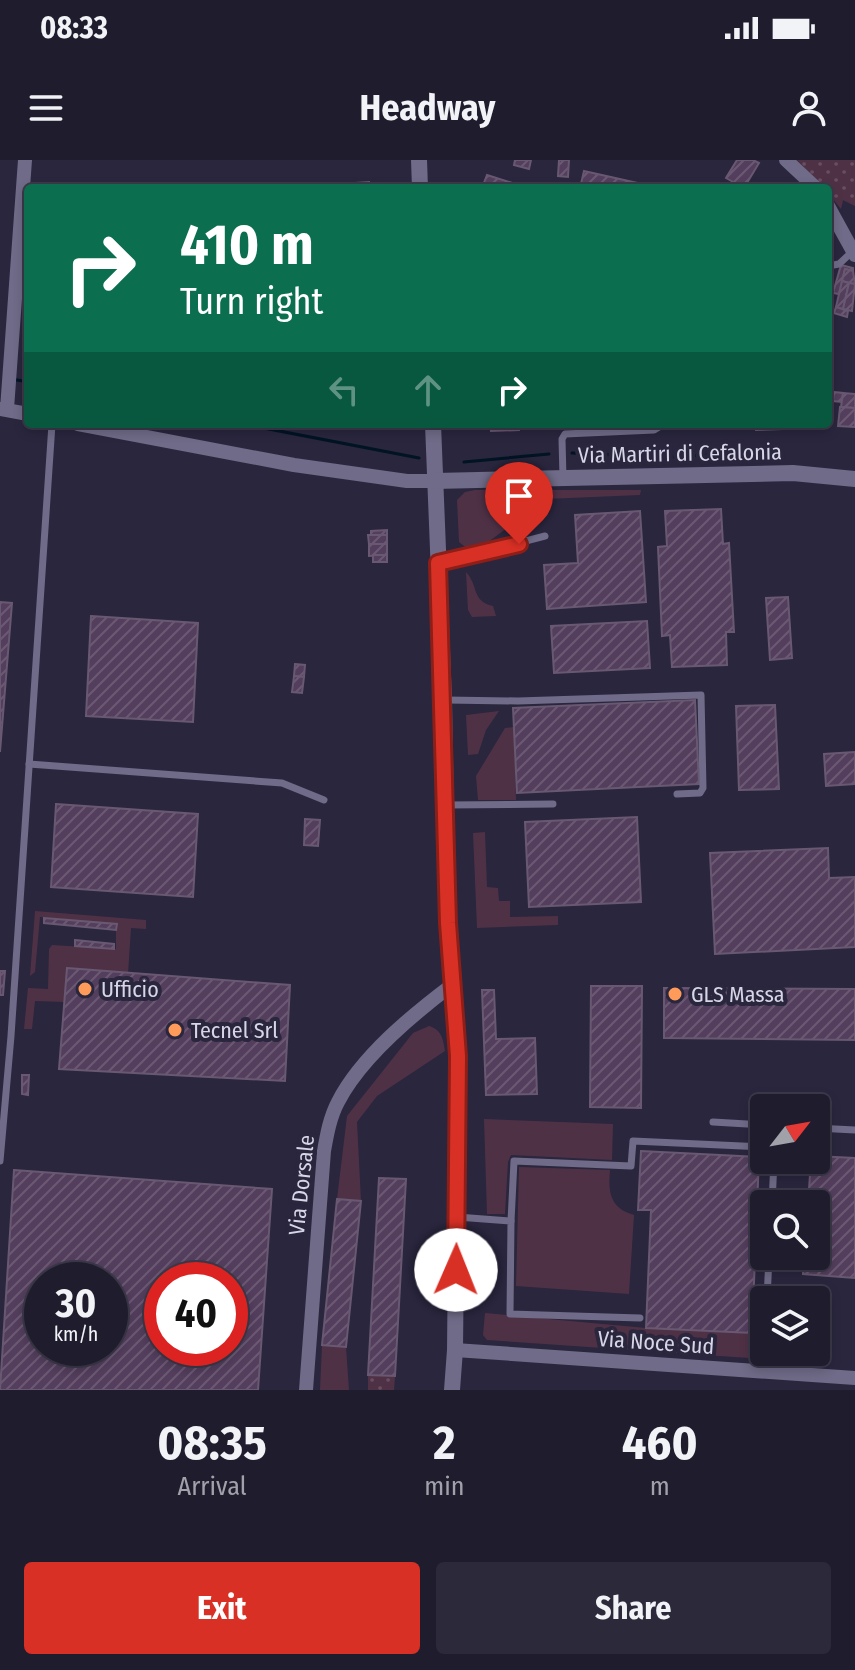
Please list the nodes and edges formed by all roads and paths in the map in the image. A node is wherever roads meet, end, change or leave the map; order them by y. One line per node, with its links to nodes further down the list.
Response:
1 (25, 160): 9 (street)
2 (419, 160): 4 (street)
3 (786, 160): 5 (street)
4 (420, 184)
5 (812, 184)
6 (832, 213): 7 (street)
7 (854, 253): 8 (lane)
8 (832, 265)
9 (3, 409): 10 (street)
10 (24, 413)
11 (52, 428): 21 (lane)
12 (99, 428): 17 (street, Via Martiri di Cefalonia)
13 (433, 428): 17 (street)
14 (657, 428): 15 (lane)
15 (563, 478): 16 (street, Via Martiri di Cefalonia); 17 (street, Via Martiri di Cefalonia)
16 (855, 479)
17 (435, 481): 19 (street)
18 (545, 536): 19 (lane)
19 (438, 563): 20 (street)
20 (444, 700): 22 (lane); 25 (street)
21 (29, 764): 23 (lane); 32 (lane)
22 (677, 794)
23 (324, 800)
24 (553, 804): 25 (lane)
25 (446, 805): 26 (street)
26 (452, 985): 33 (street); 38 (street, Via Dorsale)
27 (713, 1122): 28 (lane)
28 (750, 1124)
29 (830, 1129): 30 (lane)
30 (855, 1130)
31 (750, 1146): 34 (lane)
32 (0, 1161)
33 (457, 1217): 34 (lane); 36 (street)
34 (511, 1221): 35 (lane)
35 (640, 1318)
36 (455, 1350): 37 (street, Via Noce Sud); 39 (street)
37 (855, 1378)
38 (306, 1390)
39 (452, 1390)

